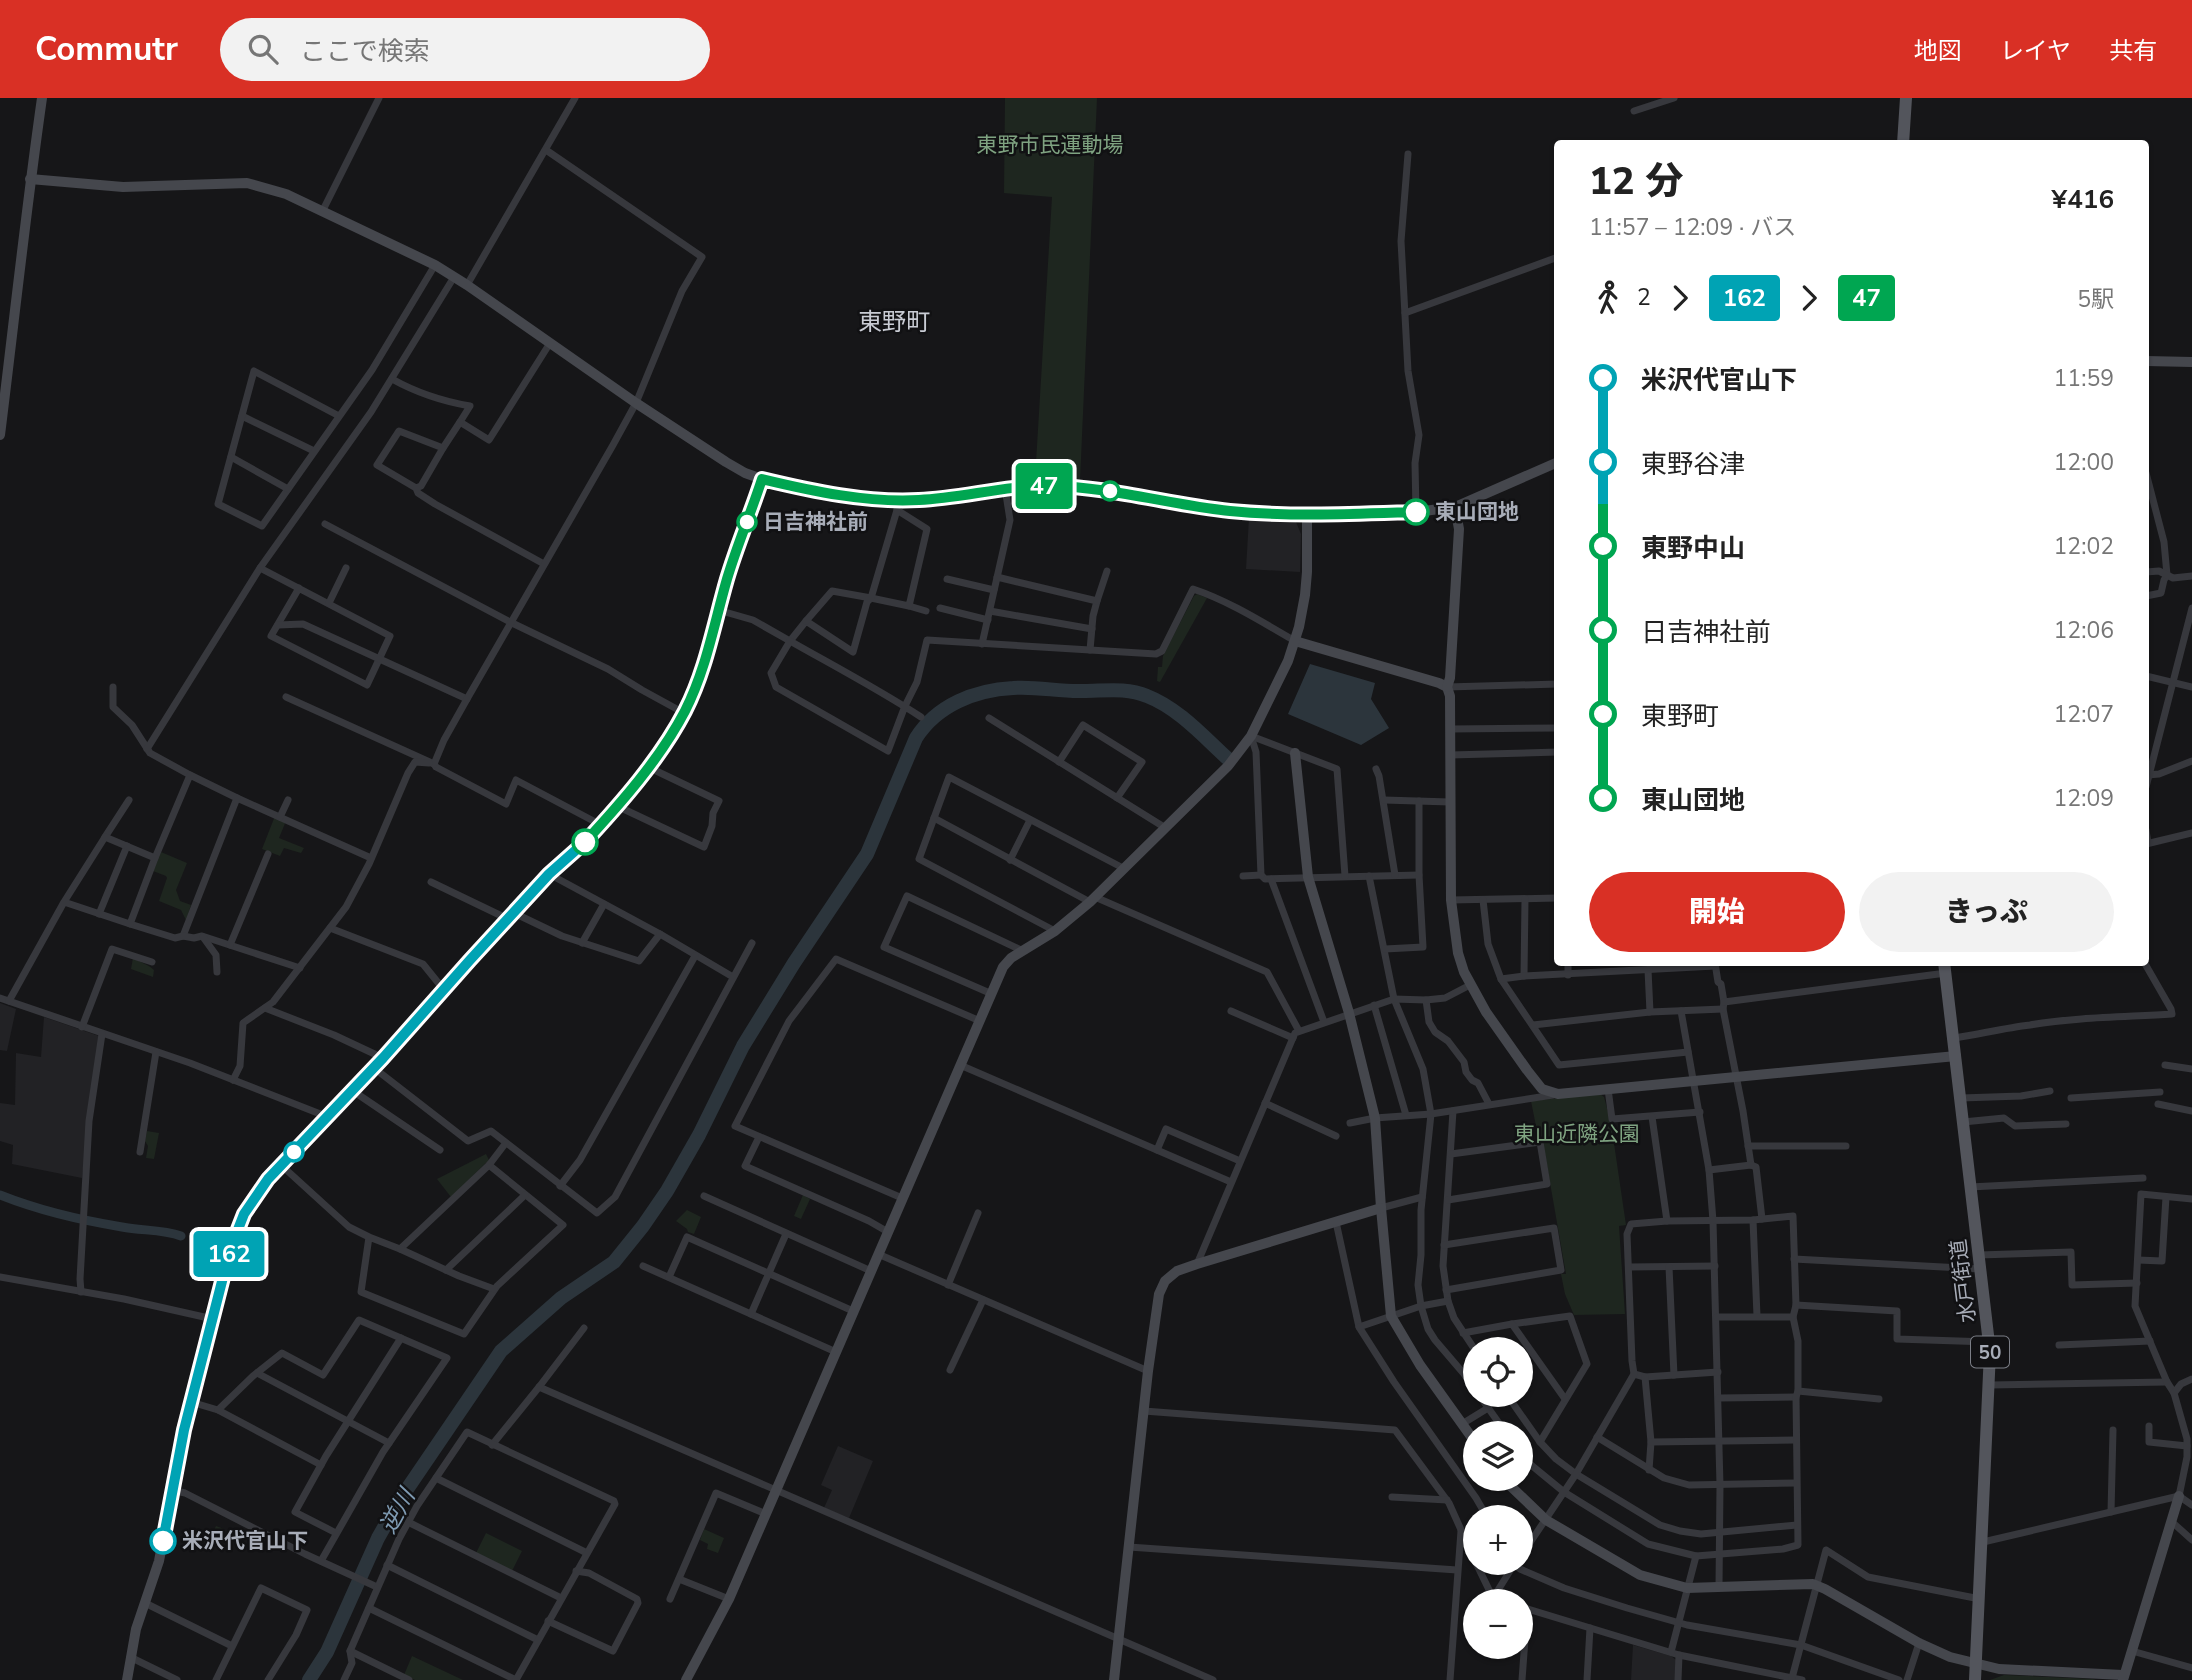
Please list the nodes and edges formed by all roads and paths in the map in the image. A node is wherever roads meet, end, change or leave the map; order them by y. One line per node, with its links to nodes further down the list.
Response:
1 (42, 98): 10 (street)
2 (379, 98): 11 (street)
3 (575, 98): 8 (street)
4 (1674, 98): 6 (street)
5 (1906, 98): 7 (main road)
6 (1634, 111)
7 (1903, 140)
8 (547, 150): 15 (street); 21 (street)
9 (1408, 154): 16 (street)
10 (30, 179): 11 (street); 25 (street)
11 (323, 212): 13 (street)
12 (1554, 258): 16 (street)
13 (435, 265): 14 (street); 23 (street)
14 (454, 277): 15 (street); 20 (street)
15 (467, 285): 17 (street)
16 (1405, 313): 37 (street)
17 (550, 343): 21 (street); 24 (street)
18 (2149, 361): 19 (street)
19 (2192, 362)
20 (392, 379): 24 (street); 41 (street)
21 (636, 403): 30 (street); 40 (street)
22 (242, 416): 23 (street); 27 (street); 28 (street)
23 (339, 416): 27 (street)
24 (460, 422): 26 (street)
25 (0, 435)
26 (443, 448): 32 (street); 32 (street)
27 (314, 451): 34 (street)
28 (231, 457): 34 (street); 34 (street)
29 (1554, 464): 36 (street)
30 (762, 479): 35 (street); 58 (street)
31 (2149, 484): 45 (street)
32 (416, 488): 40 (street)
33 (1005, 488): 35 (street); 38 (street); 47 (street)
34 (288, 489)
35 (897, 505): 52 (street); 55 (street)
36 (1455, 507): 37 (street); 75 (street)
37 (1416, 512): 38 (street)
38 (1307, 515): 67 (street)
39 (325, 524): 63 (street)
40 (544, 564): 63 (street)
41 (260, 568): 49 (street); 86 (street)
42 (346, 568): 54 (street)
43 (1107, 571): 53 (street)
44 (2149, 572): 45 (street)
45 (2167, 575): 46 (street); 51 (street)
46 (2192, 576)
47 (997, 577): 50 (street); 53 (street)
48 (947, 579): 50 (street)
49 (299, 588): 54 (street); 64 (street)
50 (994, 590): 60 (street)
51 (2149, 595)
52 (871, 598): 55 (street); 62 (street); 62 (street)
53 (1097, 601): 65 (street)
54 (329, 603): 70 (street)
55 (909, 606): 59 (street)
56 (940, 608): 61 (street)
57 (2192, 608): 72 (street)
58 (718, 610): 66 (street); 80 (street)
59 (926, 611)
60 (990, 611): 61 (street); 65 (street)
61 (988, 620): 68 (street)
62 (806, 621): 66 (street)
63 (510, 622): 78 (street); 80 (street)
64 (278, 625): 70 (street); 70 (street)
65 (1092, 629): 69 (street)
66 (790, 641): 79 (street); 79 (street)
67 (1295, 641): 69 (street); 75 (street); 85 (street)
68 (982, 644): 69 (street); 79 (street)
69 (1090, 650)
70 (381, 659): 78 (street)
71 (2149, 677): 72 (street)
72 (2173, 682): 76 (street); 95 (street)
73 (1554, 684): 75 (street)
74 (113, 687): 86 (street)
75 (1447, 687): 84 (street)
76 (2192, 687)
77 (286, 696): 92 (street)
78 (467, 699): 92 (street)
79 (905, 706): 81 (street)
80 (684, 713): 93 (street)
81 (921, 717)
82 (989, 718): 91 (street)
83 (1554, 728): 84 (street)
84 (1450, 729): 89 (street)
85 (1251, 736): 88 (street); 110 (street); 121 (street)
86 (147, 749): 96 (street)
87 (1554, 752): 89 (street)
88 (1295, 753): 125 (street); 127 (street)
89 (1450, 755): 104 (street)
90 (2192, 761): 97 (street)
91 (1059, 762): 99 (street); 99 (street)
92 (432, 764): 109 (street); 117 (street)
93 (648, 767): 105 (street); 105 (street)
94 (1376, 769): 102 (street)
95 (2149, 771)
96 (190, 775): 98 (street); 116 (street)
97 (2149, 775)
98 (237, 798): 106 (street); 143 (street)
99 (1117, 798): 110 (street)
100 (129, 800): 112 (street)
101 (288, 800): 106 (street)
102 (1384, 800): 103 (street); 122 (street)
103 (1419, 801): 104 (street); 123 (street)
104 (1450, 802): 133 (street)
105 (617, 806): 109 (street)
106 (280, 817): 117 (street)
107 (934, 818): 108 (street); 118 (street); 141 (street)
108 (1030, 820): 118 (street); 119 (street)
109 (601, 825): 120 (street)
110 (1164, 827): 119 (street)
111 (2192, 833): 113 (street)
112 (105, 837): 114 (street); 135 (street)
113 (2149, 844)
114 (127, 846): 116 (street); 137 (street)
115 (268, 854): 147 (street)
116 (155, 858): 139 (street)
117 (372, 858): 140 (street)
118 (1010, 860): 132 (street)
119 (1123, 868): 132 (street)
120 (549, 874): 136 (street); 138 (street)
121 (1261, 875): 124 (street); 128 (street)
122 (1395, 875): 123 (street); 126 (street)
123 (1419, 875): 148 (street)
124 (1243, 876)
125 (1345, 876): 126 (street); 127 (street)
126 (1369, 876): 148 (street)
127 (1308, 877): 128 (street); 178 (street)
128 (1271, 879): 180 (street)
129 (430, 882): 138 (street)
130 (1554, 898): 131 (street)
131 (1525, 899): 134 (street); 162 (street)
132 (1092, 900): 141 (street); 183 (street)
133 (1451, 900): 134 (street); 165 (street)
134 (1483, 900): 164 (street)
135 (64, 902): 137 (street); 171 (street)
136 (604, 904): 142 (street); 145 (street)
137 (99, 914): 139 (street)
138 (511, 916): 145 (street); 166 (street)
139 (130, 924): 143 (street)
140 (330, 928): 158 (street); 166 (street)
141 (1055, 931): 149 (street)
142 (660, 934): 145 (street); 150 (street)
143 (183, 936): 144 (street)
144 (202, 936): 147 (street); 160 (street)
145 (582, 943)
146 (752, 943): 163 (street)
147 (230, 945): 158 (street)
148 (1385, 948): 169 (street)
149 (1023, 951): 167 (street); 167 (street)
150 (695, 956): 163 (street); 235 (street)
151 (152, 962): 182 (street)
152 (1568, 966): 161 (street)
153 (1693, 966): 159 (street)
154 (1715, 966): 173 (street)
155 (1940, 966): 173 (street)
156 (1945, 966): 186 (main road, 水戸街道 / 50)
157 (2146, 966): 186 (street)
158 (300, 968): 174 (street)
159 (1648, 970): 161 (street); 177 (street)
160 (217, 972)
161 (1568, 975): 162 (street)
162 (1524, 976): 164 (street)
163 (733, 977): 235 (street)
164 (1501, 979): 181 (street)
165 (1470, 985): 170 (street); 202 (street)
166 (443, 990): 190 (street)
167 (992, 994): 179 (street)
168 (0, 998): 171 (street)
169 (1394, 999): 170 (street); 172 (street); 211 (street)
170 (1426, 1000): 206 (street)
171 (9, 1001): 182 (street)
172 (1374, 1005): 178 (street); 212 (street)
173 (1724, 1006): 176 (street); 195 (street)
174 (265, 1008): 190 (street); 196 (street)
175 (1231, 1011): 185 (street)
176 (1681, 1011): 177 (street); 188 (street)
177 (1650, 1012): 181 (street)
178 (1349, 1013): 180 (street); 215 (street)
179 (980, 1021): 191 (street); 220 (street)
180 (1324, 1022): 183 (street)
181 (1533, 1026): 188 (street)
182 (82, 1027): 184 (street)
183 (1298, 1031): 185 (street)
184 (102, 1034): 187 (street); 274 (street)
185 (1293, 1038): 205 (street)
186 (1954, 1038): 189 (main road, 水戸街道 / 50)
187 (156, 1052): 196 (street); 226 (street)
188 (1688, 1052): 197 (street)
189 (1956, 1056): 195 (street); 203 (main road, 水戸街道 / 50)
190 (383, 1058): 193 (street)
191 (960, 1065): 225 (street); 241 (street)
192 (2165, 1065): 194 (street)
193 (374, 1068): 199 (street); 221 (street)
194 (2192, 1069)
195 (1735, 1077): 197 (street); 222 (street)
196 (233, 1080): 213 (street)
197 (1693, 1080): 198 (street); 210 (street)
198 (1608, 1089): 202 (street); 214 (street)
199 (353, 1091): 213 (street); 224 (street)
200 (2050, 1091): 203 (street)
201 (2161, 1092): 204 (street)
202 (1558, 1094): 206 (street)
203 (1961, 1098): 216 (main road, 水戸街道 / 50)
204 (2071, 1098)
205 (1265, 1103): 219 (street); 228 (street)
206 (1489, 1104): 208 (street)
207 (2158, 1104): 209 (street)
208 (1453, 1111): 211 (street); 227 (street)
209 (2192, 1111)
210 (1700, 1112): 214 (street); 232 (street)
211 (1431, 1114): 212 (street); 239 (street)
212 (1406, 1115): 215 (street)
213 (328, 1117): 229 (street)
214 (1652, 1117): 247 (street)
215 (1375, 1118): 217 (street); 244 (street)
216 (1964, 1122): 218 (street); 236 (main road, 水戸街道 / 50)
217 (1350, 1123)
218 (2066, 1124)
219 (1336, 1136)
220 (759, 1137): 241 (street); 250 (street)
221 (505, 1144): 230 (street); 235 (street)
222 (1748, 1146): 223 (street); 231 (street)
223 (1846, 1146)
224 (440, 1150)
225 (1157, 1150): 228 (street); 234 (street)
226 (140, 1152)
227 (1451, 1154): 243 (street); 243 (street)
228 (1240, 1161): 234 (street)
229 (281, 1165): 252 (street); 285 (street)
230 (489, 1165): 237 (street); 254 (street)
231 (1751, 1165): 232 (street); 246 (street)
232 (1709, 1170): 248 (street)
233 (2143, 1178): 236 (street)
234 (1231, 1182): 259 (street)
235 (560, 1186)
236 (1970, 1187): 256 (main road, 水戸街道 / 50)
237 (525, 1195): 265 (street); 272 (street)
238 (704, 1196): 251 (street)
239 (1422, 1196): 244 (street); 278 (street)
240 (2166, 1197): 242 (street); 258 (street); 258 (street)
241 (902, 1198): 250 (street)
242 (2192, 1199)
243 (1448, 1200): 253 (street)
244 (1381, 1208): 249 (street); 281 (street)
245 (978, 1213): 271 (street)
246 (1757, 1220): 248 (street); 257 (street); 282 (street)
247 (1667, 1221): 248 (street); 262 (street)
248 (1713, 1221): 261 (street)
249 (1336, 1222): 259 (street); 287 (street)
250 (888, 1232): 255 (street)
251 (786, 1234): 266 (street); 267 (street)
252 (369, 1237): 254 (street); 272 (street)
253 (1444, 1245): 273 (street); 273 (street)
254 (400, 1249): 265 (street)
255 (878, 1254): 266 (street); 271 (street)
256 (1979, 1255): 264 (main road, 水戸街道 / 50); 270 (street)
257 (1794, 1259): 264 (street); 277 (street)
258 (2138, 1260): 270 (street)
259 (1197, 1264): 297 (street)
260 (643, 1266): 269 (street)
261 (1715, 1266): 263 (street); 283 (street)
262 (1629, 1267): 263 (street); 301 (street)
263 (1669, 1267): 302 (street)
264 (1981, 1269): 293 (main road, 水戸街道 / 50)
265 (446, 1270): 272 (street)
266 (871, 1271): 279 (street)
267 (769, 1273): 269 (street); 279 (street); 280 (street)
268 (0, 1277): 274 (street)
269 (669, 1278): 280 (street)
270 (2137, 1283): 292 (street)
271 (948, 1285): 275 (street)
272 (495, 1289)
273 (1446, 1290): 276 (street)
274 (81, 1292): 285 (street)
275 (983, 1300): 296 (street); 297 (street)
276 (1448, 1301): 278 (street); 289 (street)
277 (1796, 1305): 284 (street); 293 (street)
278 (1421, 1306): 281 (street); 299 (street)
279 (853, 1311): 295 (street)
280 (751, 1314): 295 (street)
281 (1391, 1316): 287 (street); 320 (street)
282 (1757, 1316): 283 (street); 284 (street)
283 (1717, 1317): 300 (street)
284 (1793, 1317): 308 (street)
285 (213, 1320): 313 (street)
286 (1512, 1324): 289 (street); 311 (street); 311 (street)
287 (1359, 1327): 345 (street)
288 (584, 1328): 307 (street)
289 (1463, 1333): 290 (street)
290 (1466, 1337)
291 (401, 1338): 298 (street); 318 (street); 328 (street)
292 (2150, 1340): 294 (street); 305 (street)
293 (1989, 1342): 306 (main road, 水戸街道 / 50)
294 (2059, 1345)
295 (836, 1352): 339 (street)
296 (950, 1370)
297 (1148, 1371): 317 (street)
298 (257, 1373): 316 (street); 318 (street)
299 (1463, 1373)
300 (1718, 1373): 302 (street); 310 (street)
301 (1634, 1374): 303 (street); 323 (street)
302 (1674, 1374): 303 (street)
303 (1645, 1377): 327 (street)
304 (2192, 1378): 309 (street)
305 (2167, 1382): 306 (street); 309 (street)
306 (1990, 1385): 359 (main road, 水戸街道 / 50)
307 (539, 1388): 329 (street); 339 (street)
308 (1797, 1394): 310 (street); 312 (street); 324 (street)
309 (2174, 1394): 330 (street)
310 (1719, 1398): 325 (street)
311 (1565, 1399): 326 (street)
312 (1879, 1399)
313 (191, 1402): 316 (street); 338 (street)
314 (1515, 1407): 326 (street)
315 (1488, 1408): 319 (street); 320 (street)
316 (218, 1410): 331 (street)
317 (1144, 1412): 344 (street); 360 (street)
318 (348, 1420): 328 (street); 331 (street)
319 (1497, 1421)
320 (1462, 1424)
321 (2149, 1426): 330 (street)
322 (2113, 1430): 347 (street)
323 (1597, 1437): 333 (street); 334 (street)
324 (1796, 1440): 325 (street); 336 (street)
325 (1720, 1441): 327 (street); 337 (street)
326 (1540, 1442): 334 (street)
327 (1651, 1442): 333 (street)
328 (389, 1443): 355 (street)
329 (492, 1444): 335 (street); 361 (street)
330 (2187, 1446): 342 (street)
331 (321, 1465): 355 (street)
332 (1533, 1467): 341 (street)
333 (1649, 1470): 337 (street)
334 (1576, 1474): 341 (street); 354 (street)
335 (436, 1478): 350 (street); 361 (street)
336 (1796, 1483): 337 (street); 352 (street)
337 (1720, 1485): 354 (street)
338 (173, 1490): 364 (street); 378 (street)
339 (777, 1490): 348 (street); 384 (street)
340 (1516, 1491): 349 (street)
341 (1564, 1492): 349 (street); 363 (street)
342 (2179, 1496): 346 (street); 347 (street); 351 (street)
343 (1392, 1497): 344 (street)
344 (1447, 1500): 353 (street)
345 (1480, 1505)
346 (2192, 1505)
347 (2111, 1512): 359 (street)
348 (766, 1514): 369 (street); 377 (street)
349 (1546, 1520): 357 (street); 373 (street)
350 (408, 1522): 365 (street); 374 (street)
351 (2172, 1522): 358 (street); 390 (street)
352 (1797, 1525): 354 (street); 362 (street)
353 (1461, 1531): 356 (street); 367 (street)
354 (1719, 1532): 362 (street)
355 (336, 1533): 364 (street)
356 (1463, 1535)
357 (1533, 1539)
358 (2192, 1540)
359 (1983, 1542): 375 (main road, 水戸街道 / 50)
360 (1129, 1548): 367 (street); 384 (street)
361 (587, 1553): 366 (street)
362 (1719, 1555): 363 (street); 372 (street)
363 (1696, 1556): 373 (street)
364 (321, 1560): 370 (street)
365 (387, 1565): 370 (street); 385 (street)
366 (576, 1570): 374 (street); 381 (street)
367 (1457, 1570): 409 (street)
368 (1533, 1573): 382 (street)
369 (679, 1578): 376 (street); 377 (street)
370 (374, 1585): 379 (street)
371 (1817, 1586): 372 (street); 375 (street); 386 (street); 387 (street)
372 (1719, 1587): 373 (street)
373 (1687, 1588): 382 (street)
374 (561, 1598): 381 (street)
375 (1980, 1598): 395 (main road, 水戸街道 / 50)
376 (670, 1599)
377 (729, 1599): 406 (street)
378 (145, 1603): 388 (street); 393 (street)
379 (369, 1608): 389 (street); 405 (street)
380 (1533, 1611): 383 (street)
381 (548, 1621): 385 (street)
382 (1679, 1623): 387 (street); 391 (street)
383 (1590, 1628): 391 (street); 411 (street)
384 (1118, 1639): 407 (street); 408 (street)
385 (538, 1640): 405 (street)
386 (1919, 1643): 395 (street); 415 (street)
387 (1801, 1645): 398 (street); 414 (street)
388 (232, 1646): 401 (street); 402 (street)
389 (350, 1651): 403 (street); 404 (street)
390 (2132, 1651): 396 (street); 397 (street)
391 (1671, 1652): 392 (street)
392 (1679, 1655): 398 (street); 412 (street)
393 (130, 1657): 399 (street); 400 (street)
394 (1524, 1659): 410 (street)
395 (1976, 1662): 397 (street); 416 (main road, 水戸街道 / 50)
396 (2192, 1668)
397 (2123, 1677)
398 (1792, 1678): 413 (street)
399 (127, 1680)
400 (177, 1680)
401 (216, 1680)
402 (268, 1680)
403 (344, 1680)
404 (409, 1680)
405 (516, 1680)
406 (686, 1680)
407 (1114, 1680)
408 (1213, 1680)
409 (1450, 1680)
410 (1522, 1680)
411 (1587, 1680)
412 (1678, 1680)
413 (1802, 1680)
414 (1899, 1680)
415 (1907, 1680)
416 (1975, 1680)

